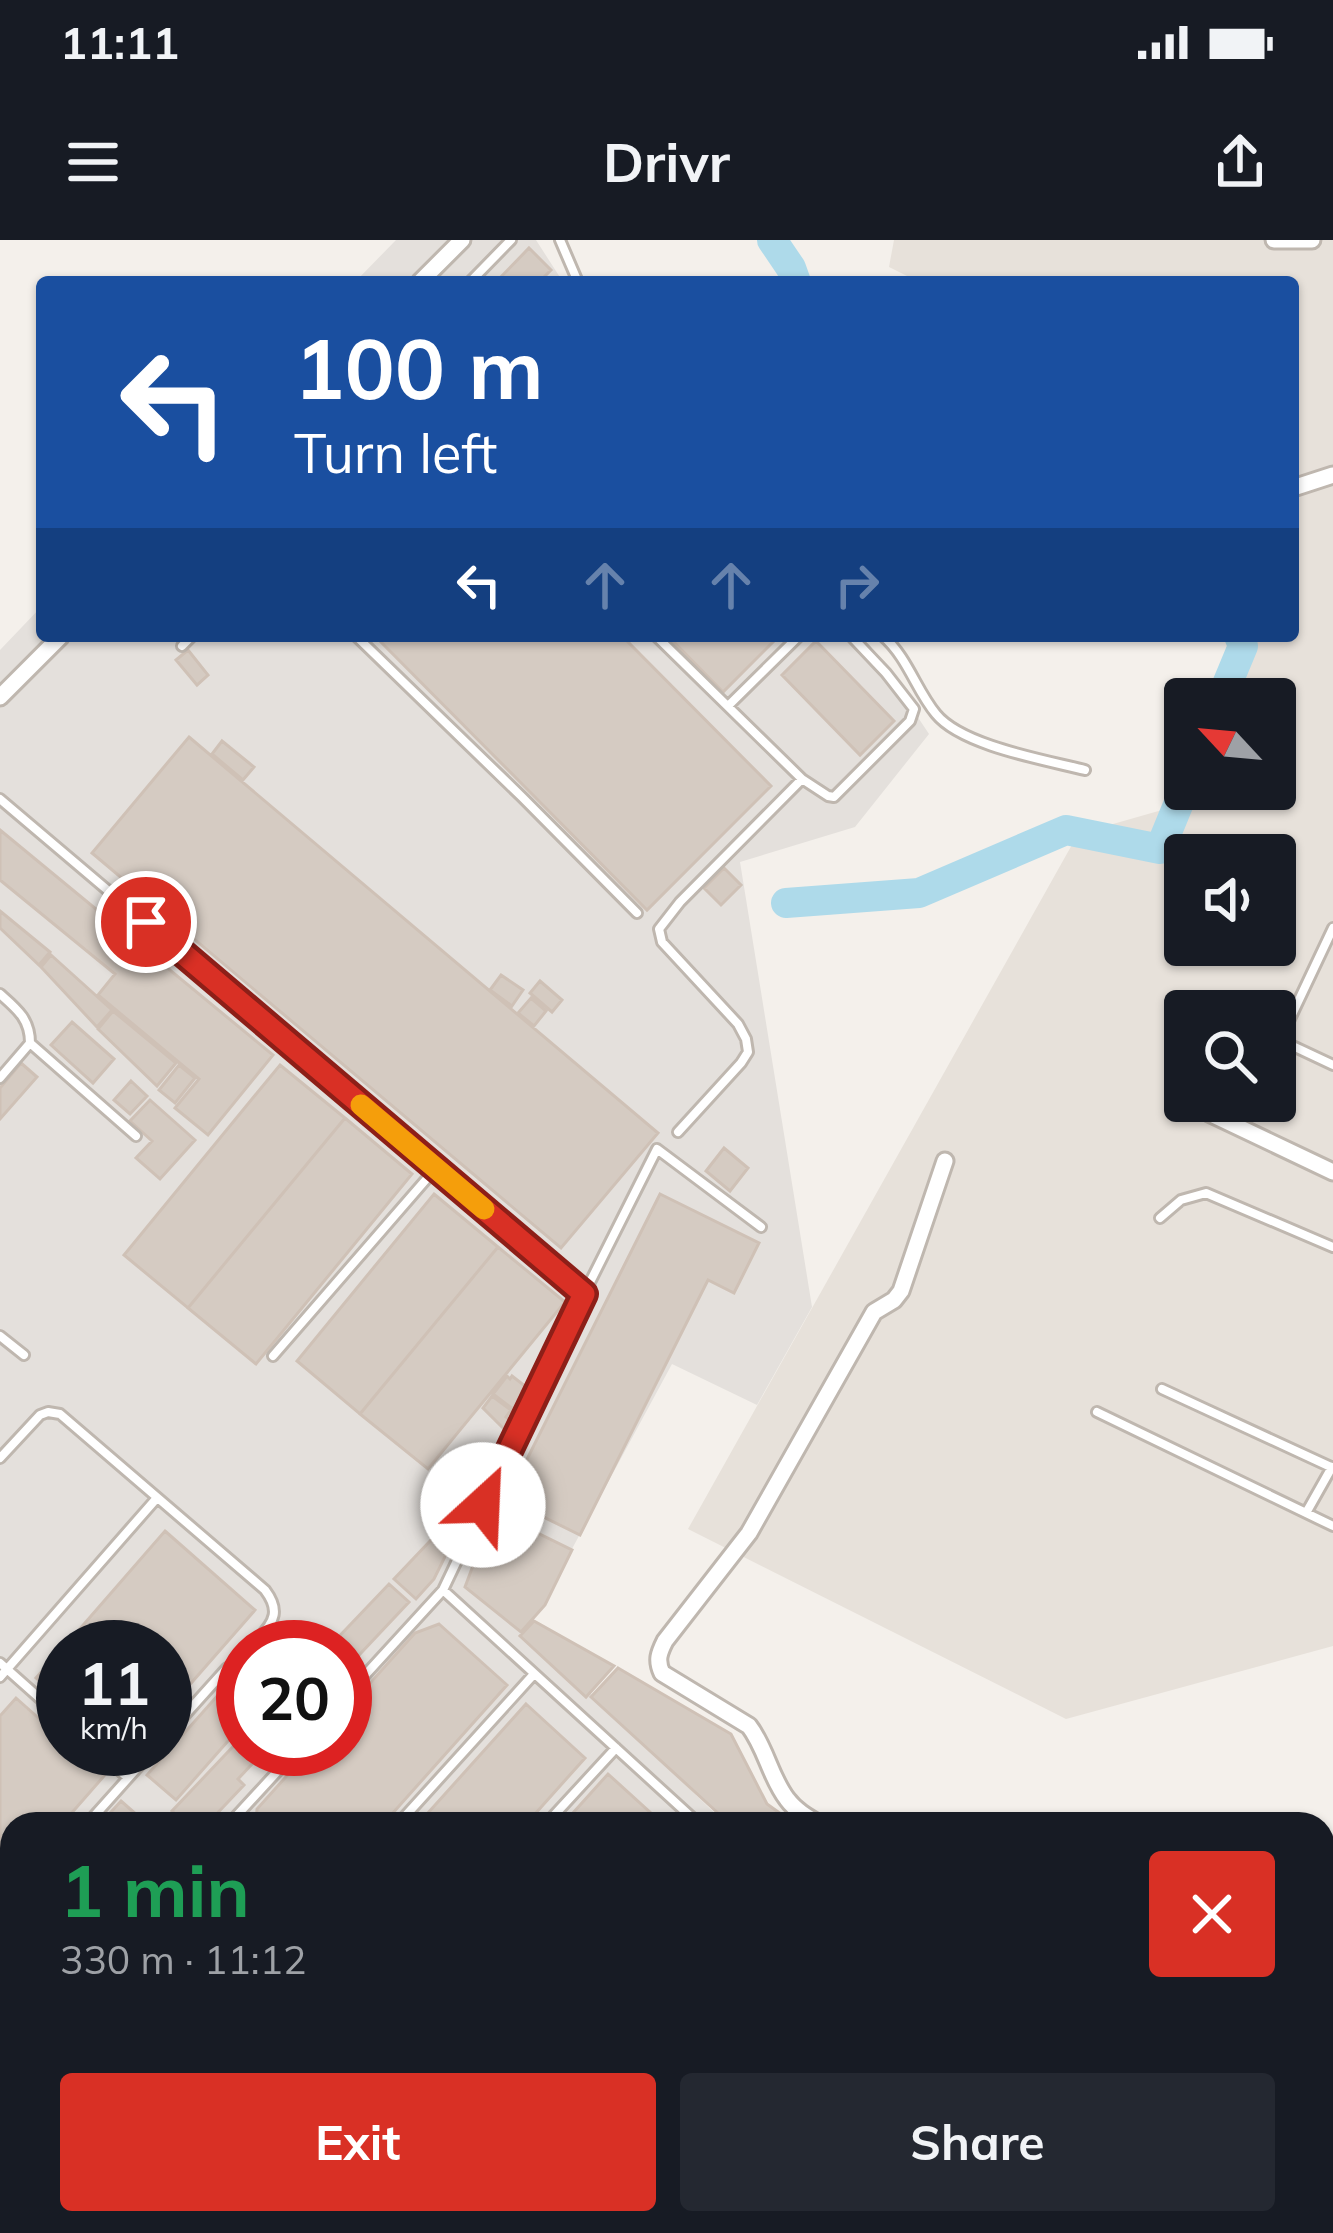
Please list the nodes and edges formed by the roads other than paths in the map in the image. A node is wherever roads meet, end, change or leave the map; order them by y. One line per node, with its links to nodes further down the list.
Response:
1 (462, 240): 6 (street)
2 (511, 240): 7 (lane)
3 (560, 240): 8 (lane)
4 (1274, 240): 5 (street)
5 (1312, 240)
6 (426, 276)
7 (476, 276)
8 (575, 276)
9 (1333, 475): 10 (street)
10 (1299, 486)
11 (56, 642): 19 (street)
12 (186, 642): 18 (lane)
13 (362, 642): 24 (lane)
14 (662, 642): 20 (lane)
15 (793, 642): 20 (lane)
16 (857, 642): 22 (lane)
17 (889, 642): 21 (lane)
18 (182, 646)
19 (0, 698)
20 (728, 706): 22 (lane)
21 (1085, 770)
22 (802, 779): 33 (lane)
23 (0, 799): 36 (lane)
24 (637, 913)
25 (1333, 928): 27 (lane)
26 (0, 994): 28 (lane)
27 (1296, 1001)
28 (30, 1043): 31 (lane); 34 (lane)
29 (1296, 1047): 30 (lane)
30 (1333, 1065)
31 (0, 1078)
32 (1228, 1122): 37 (street)
33 (678, 1132)
34 (136, 1136)
35 (945, 1161): 68 (street)
36 (436, 1168): 41 (lane); 44 (lane)
37 (1333, 1172)
38 (1160, 1218): 40 (lane)
39 (761, 1227): 41 (lane)
40 (1333, 1247)
41 (584, 1294): 52 (lane)
42 (0, 1336): 43 (lane)
43 (24, 1355)
44 (273, 1356)
45 (1162, 1389): 48 (lane)
46 (1097, 1412): 50 (lane)
47 (0, 1458): 49 (lane)
48 (1332, 1466): 50 (lane)
49 (156, 1499): 53 (lane); 55 (lane)
50 (1306, 1513): 51 (lane)
51 (1333, 1526)
52 (442, 1590): 54 (lane); 56 (lane)
53 (274, 1620)
54 (372, 1667)
55 (2, 1670): 58 (lane)
56 (534, 1673): 60 (lane); 65 (lane)
57 (216, 1680): 59 (lane)
58 (36, 1697)
59 (192, 1707)
60 (616, 1748): 66 (lane); 67 (lane)
61 (274, 1776): 64 (lane)
62 (128, 1778): 63 (lane)
63 (98, 1812)
64 (241, 1812)
65 (409, 1812)
66 (557, 1812)
67 (682, 1812)
68 (801, 1812)

